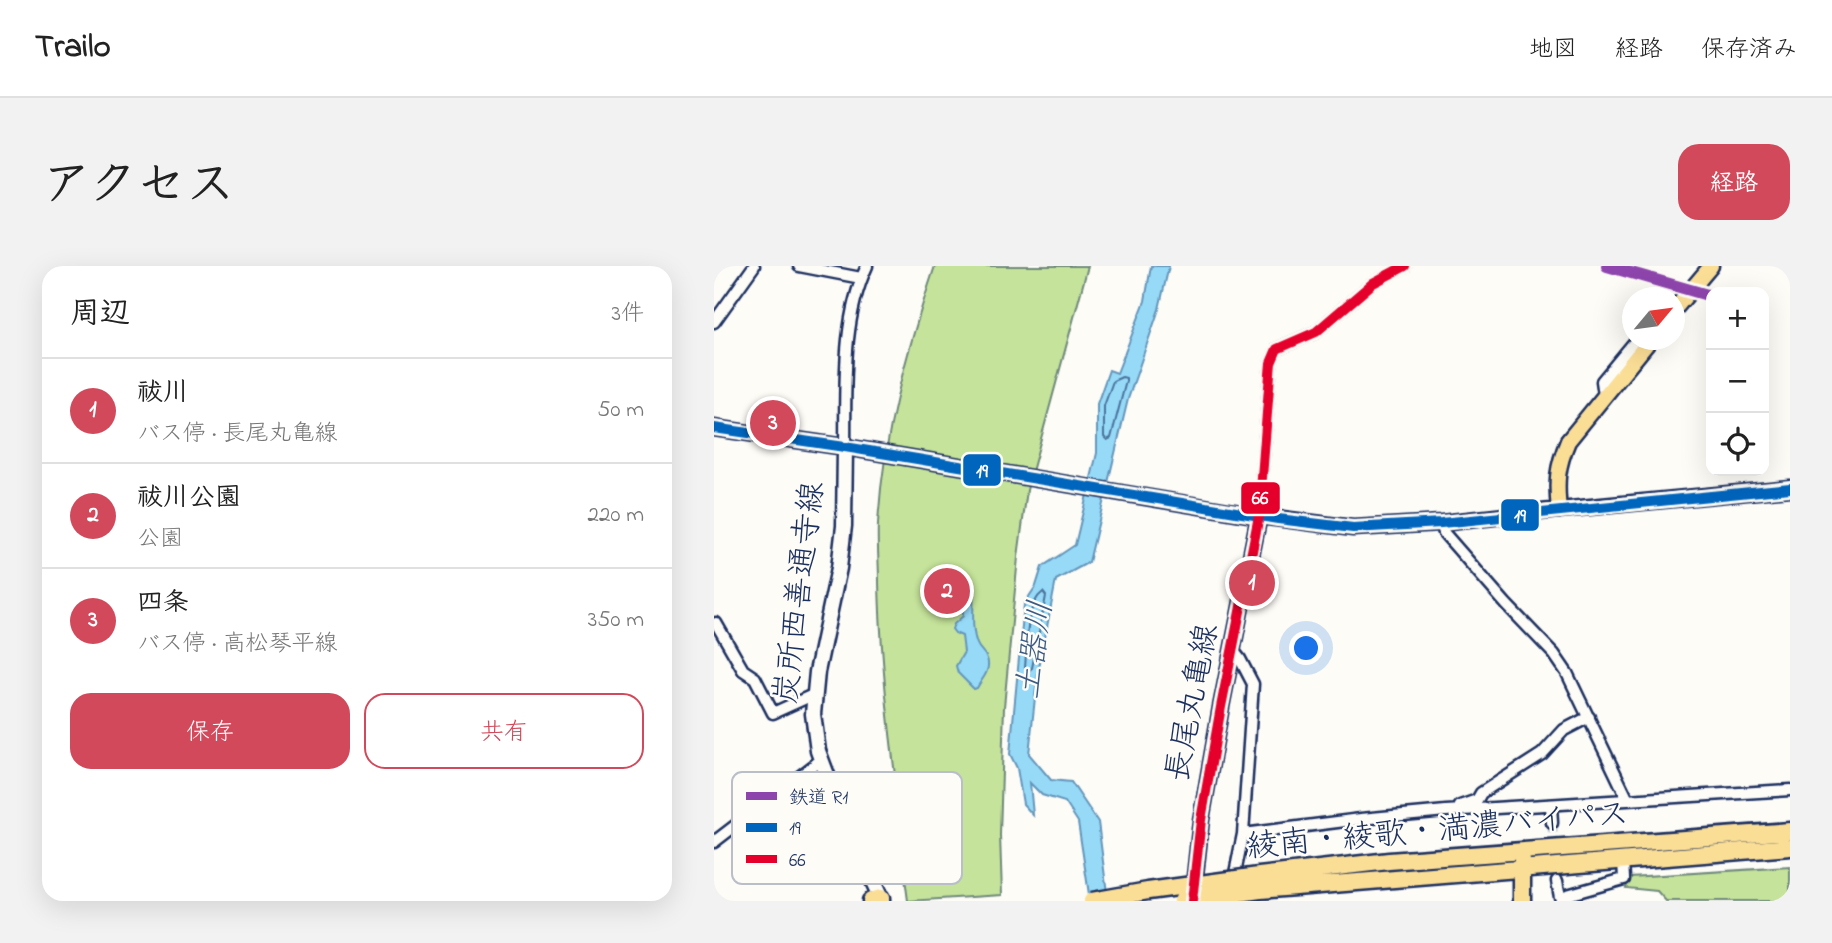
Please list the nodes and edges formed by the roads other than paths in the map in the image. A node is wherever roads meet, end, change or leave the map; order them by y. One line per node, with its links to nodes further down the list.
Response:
1 (754, 266): 8 (street)
2 (799, 266): 6 (street)
3 (867, 266): 6 (street)
4 (1405, 266): 16 (street)
5 (1711, 266): 7 (main road)
6 (861, 278): 13 (street)
7 (1685, 298)
8 (714, 322)
9 (1628, 350): 11 (street)
10 (1642, 350): 11 (main road)
11 (1604, 395): 15 (main road)
12 (714, 428): 13 (main road)
13 (845, 447): 16 (main road, 炭所西善通寺線); 20 (main road, 炭所西善通寺線)
14 (1790, 488): 15 (main road)
15 (1559, 510): 17 (main road)
16 (1259, 516): 17 (main road); 19 (main road, 長尾丸亀線)
17 (1441, 523): 21 (street)
18 (716, 623): 20 (street)
19 (1232, 649): 32 (street); 42 (main road, 長尾丸亀線)
20 (815, 694): 22 (main road, 炭所西善通寺線)
21 (1589, 717): 26 (street); 28 (street)
22 (821, 760): 23 (street); 24 (main road, 炭所西善通寺線)
23 (805, 772)
24 (826, 772)
25 (1790, 790): 26 (street)
26 (1628, 800): 27 (street)
27 (1551, 805): 28 (street); 29 (street)
28 (1446, 811): 32 (street)
29 (1552, 824)
30 (732, 828): 33 (street)
31 (1790, 831): 35 (highway, 綾南・綾歌・満濃バイパス)
32 (1242, 834): 43 (street)
33 (714, 842)
34 (1790, 848): 36 (highway, 綾南・綾歌・満濃バイパス)
35 (1522, 851): 37 (highway); 39 (highway, 綾南・綾歌・満濃バイパス)
36 (1623, 860): 37 (highway, 綾南・綾歌・満濃バイパス); 38 (street)
37 (1523, 869): 39 (highway, 綾南・綾歌・満濃バイパス); 44 (highway)
38 (1557, 881)
39 (1260, 883): 40 (highway, 綾南・綾歌・満濃バイパス, bridge); 41 (highway, 綾南・綾歌・満濃バイパス, bridge)
40 (1092, 901)
41 (1182, 901)
42 (1192, 901)
43 (1230, 901)
44 (1522, 901)

